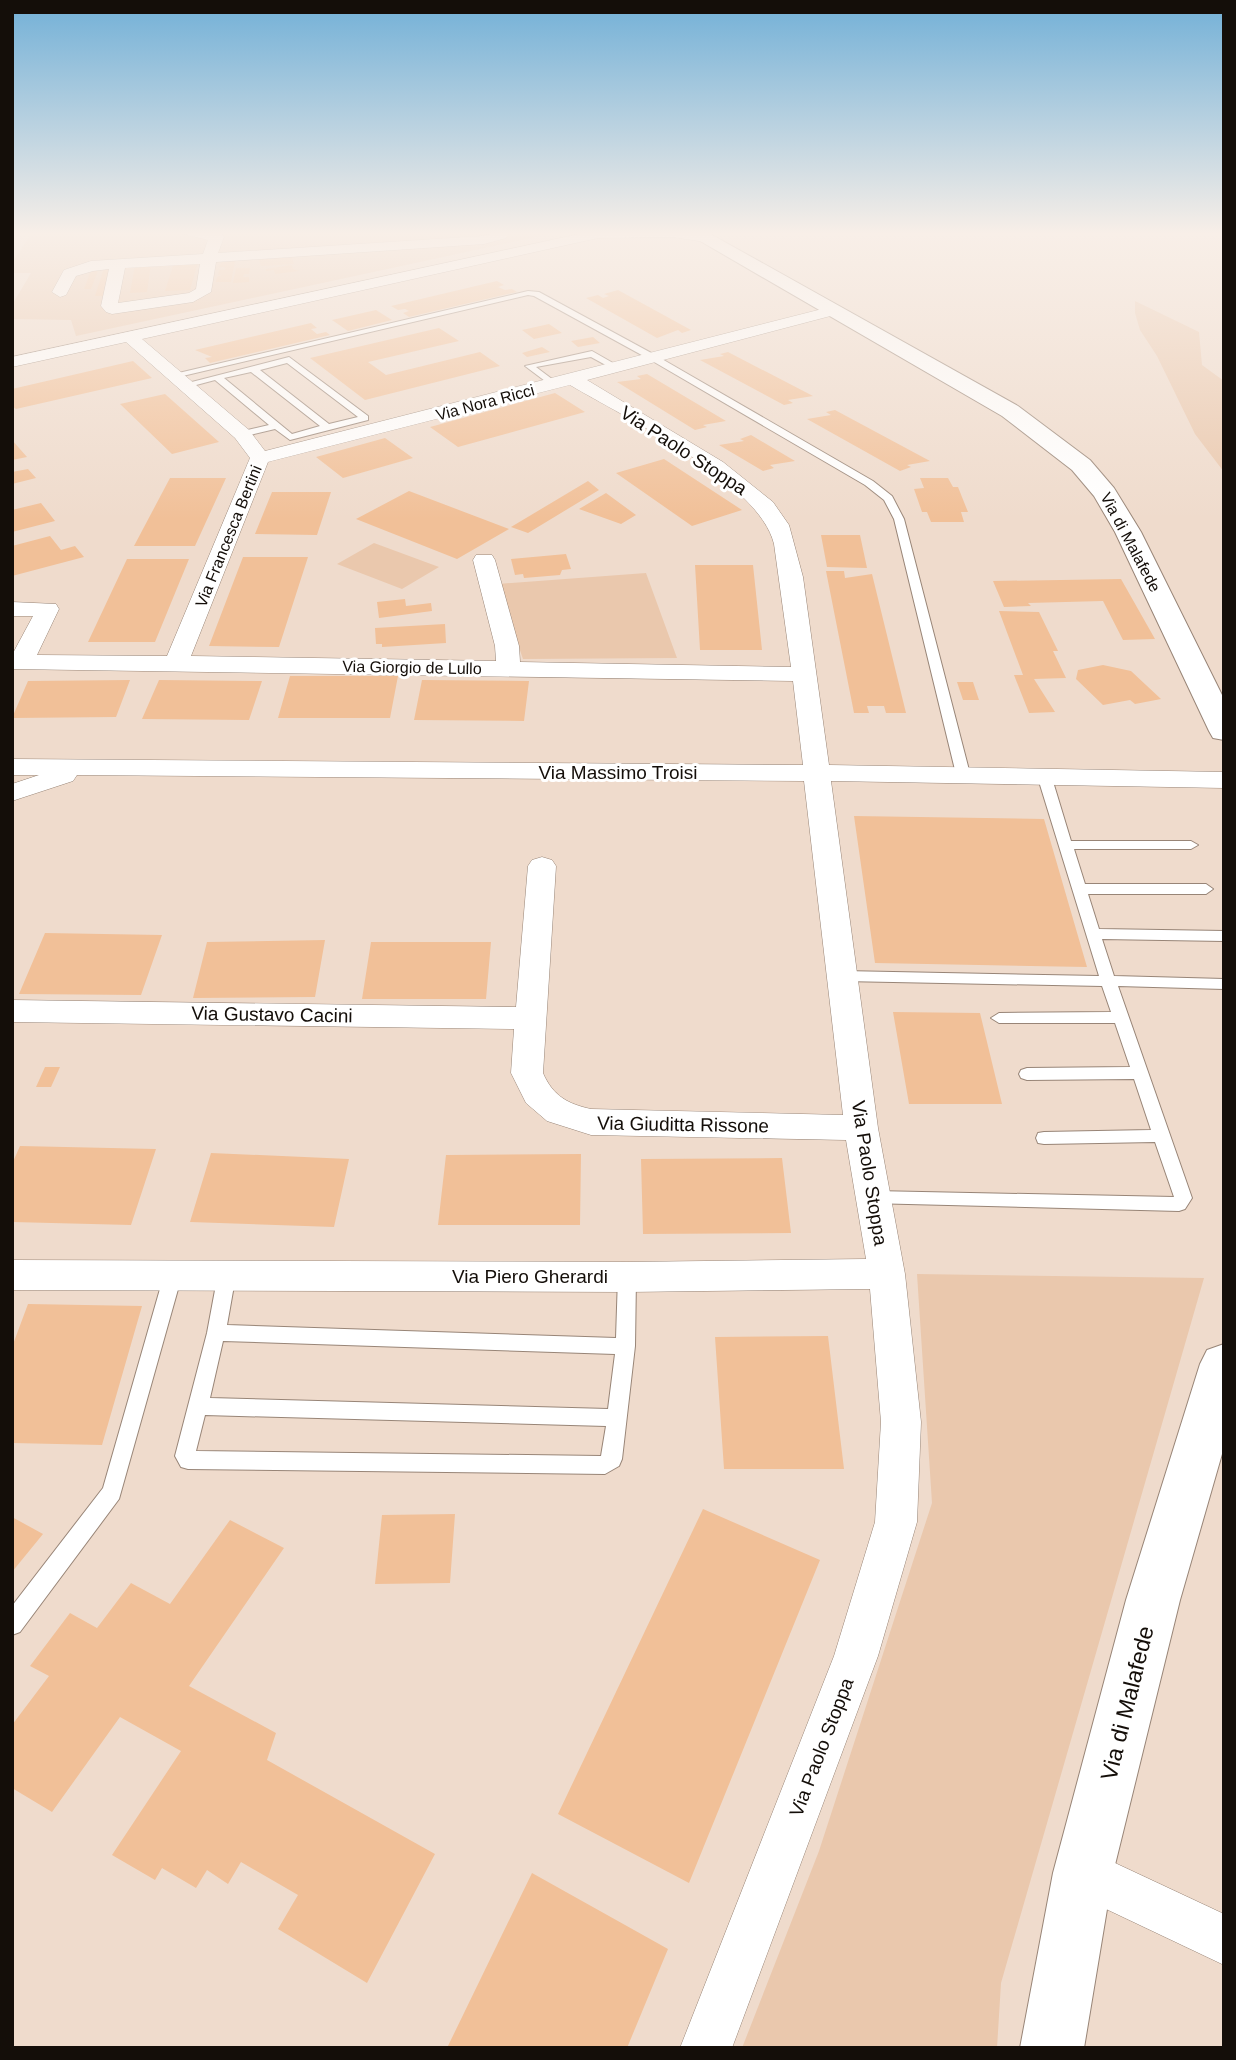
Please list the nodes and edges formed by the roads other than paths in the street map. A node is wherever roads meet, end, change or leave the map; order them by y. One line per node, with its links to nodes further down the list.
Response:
1 (170, 327): 6 (street)
2 (393, 327): 12 (lane)
3 (596, 327): 7 (lane)
4 (769, 327): 7 (street, Via Nora Ricci)
5 (861, 327): 24 (street, Via di Malafede)
6 (129, 336): 8 (street); 12 (street, Via Francesca Bertini)
7 (652, 357): 9 (street, Via Nora Ricci); 28 (lane)
8 (12, 362)
9 (616, 367): 13 (street, Via Nora Ricci); 13 (lane)
10 (252, 368): 11 (lane); 15 (lane); 15 (lane)
11 (217, 377): 12 (lane); 14 (lane)
12 (179, 380): 16 (street, Via Francesca Bertini)
13 (563, 381): 17 (street, Via Nora Ricci); 23 (street, Via Paolo Stoppa)
14 (276, 426): 15 (lane); 16 (lane)
15 (327, 427)
16 (242, 434): 17 (street, Via Francesca Bertini)
17 (260, 458): 21 (street, Via Francesca Bertini)
18 (484, 560): 22 (street)
19 (12, 609): 20 (street, Via Giorgio de Lullo)
20 (17, 662): 21 (street, Via Giorgio de Lullo)
21 (176, 663): 22 (street, Via Giorgio de Lullo)
22 (509, 668): 23 (street, Via Giorgio de Lullo)
23 (803, 674): 27 (street, Via Paolo Stoppa)
24 (1224, 732)
25 (12, 767): 26 (street, Via Massimo Troisi)
26 (86, 768): 27 (street, Via Massimo Troisi); 31 (street)
27 (817, 774): 28 (street, Via Massimo Troisi); 39 (street, Via Paolo Stoppa)
28 (962, 774): 29 (street, Via Massimo Troisi)
29 (1044, 775): 30 (street, Via Massimo Troisi); 32 (lane)
30 (1224, 780)
31 (12, 793)
32 (1066, 845): 33 (lane); 35 (lane)
33 (1191, 845)
34 (542, 866): 44 (street, Via Giuditta Rissone)
35 (1080, 889): 36 (lane); 37 (lane)
36 (1206, 889)
37 (1094, 934): 38 (lane); 40 (lane)
38 (1224, 936)
39 (843, 976): 40 (lane); 48 (street, Via Paolo Stoppa)
40 (1108, 981): 41 (lane); 43 (lane)
41 (1224, 984)
42 (12, 1011): 44 (street, Via Gustavo Cacini)
43 (1121, 1017): 45 (lane); 46 (lane)
44 (531, 1018): 48 (street, Via Giuditta Rissone)
45 (999, 1018)
46 (1140, 1073): 47 (lane); 49 (lane)
47 (1027, 1074)
48 (861, 1128): 51 (street, Via Paolo Stoppa)
49 (1162, 1136): 50 (lane); 51 (lane)
50 (1044, 1138)
51 (874, 1198): 55 (street, Via Paolo Stoppa)
52 (226, 1274): 54 (street, Via Piero Gherardi); 56 (street, Via Piero Gherardi); 57 (lane)
53 (12, 1275): 54 (street, Via Piero Gherardi)
54 (173, 1275): 62 (lane)
55 (887, 1275): 56 (street, Via Piero Gherardi); 65 (street, Via Paolo Stoppa)
56 (627, 1277): 58 (lane)
57 (216, 1334): 58 (lane); 60 (lane)
58 (625, 1346): 61 (lane)
59 (1224, 1364): 63 (street, Via di Malafede)
60 (197, 1406): 61 (lane); 61 (lane)
61 (617, 1418)
62 (12, 1624)
63 (1083, 1873): 64 (street); 66 (street, Via di Malafede)
64 (1224, 1940)
65 (706, 2048)
66 (1052, 2048)

